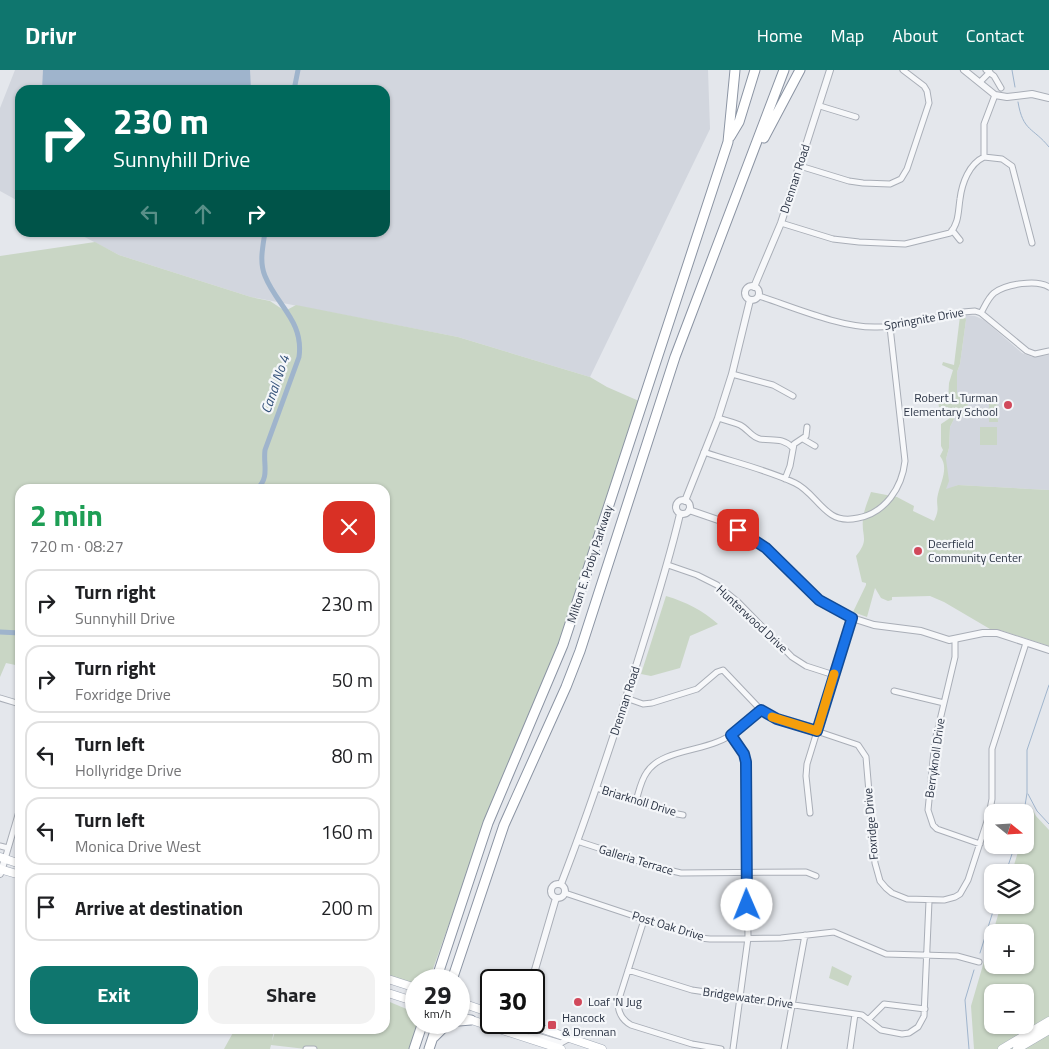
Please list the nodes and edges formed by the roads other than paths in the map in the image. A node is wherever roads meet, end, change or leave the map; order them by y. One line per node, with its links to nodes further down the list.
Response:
1 (755, 70): 15 (highway)
2 (784, 70): 18 (highway)
3 (800, 70): 18 (highway)
4 (830, 70): 13 (street, Drennan Road)
5 (903, 70): 17 (street)
6 (964, 70): 9 (street)
7 (735, 71): 15 (highway)
8 (988, 71): 9 (street); 10 (street)
9 (980, 82): 11 (street)
10 (1001, 88)
11 (995, 95): 12 (street); 16 (street)
12 (1049, 98)
13 (820, 106): 14 (street); 17 (street, Drennan Road)
14 (856, 117)
15 (728, 142): 84 (highway, Milton E. Proby Parkway)
16 (984, 157): 20 (street); 22 (street)
17 (800, 166): 19 (street, Drennan Road)
18 (744, 176): 85 (highway, Milton E. Proby Parkway)
19 (781, 223): 20 (street); 23 (street, Drennan Road)
20 (952, 230): 21 (street)
21 (960, 240)
22 (1032, 243)
23 (754, 287): 25 (street); 26 (street)
24 (1049, 287): 27 (street)
25 (759, 296): 26 (street); 28 (street, Springnite Drive)
26 (750, 300): 30 (street)
27 (981, 313): 28 (street, Springnite Drive); 29 (street, Springnite Drive)
28 (890, 327): 38 (street)
29 (1049, 351)
30 (732, 374): 31 (street); 32 (street)
31 (793, 396)
32 (718, 418): 36 (street); 37 (street)
33 (807, 426): 34 (street)
34 (803, 439): 35 (street); 36 (street)
35 (815, 446)
36 (793, 448): 38 (street)
37 (704, 452): 38 (street); 39 (street)
38 (784, 479)
39 (685, 501): 40 (street); 41 (street)
40 (689, 510): 41 (street); 43 (street)
41 (680, 514): 42 (street, Drennan Road)
42 (668, 565): 49 (street, Hunterwood Drive); 52 (street, Drennan Road)
43 (852, 618): 44 (street); 49 (street)
44 (955, 640): 45 (street); 54 (street, Berryknoll Drive)
45 (1026, 643): 46 (street); 66 (street, Foxridge Drive)
46 (1049, 650)
47 (712, 665): 48 (street)
48 (717, 672): 52 (street); 55 (street)
49 (834, 675): 56 (street)
50 (894, 691): 54 (street)
51 (0, 698): 53 (street)
52 (626, 698): 60 (street, Drennan Road)
53 (15, 702)
54 (944, 703): 66 (street, Berryknoll Drive)
55 (761, 710): 56 (street); 57 (street)
56 (817, 731): 59 (street); 62 (street)
57 (731, 735): 61 (street); 72 (street)
58 (874, 755): 59 (street)
59 (866, 757): 78 (street, Foxridge Drive)
60 (596, 788): 61 (street, Briarknoll Drive); 65 (street, Drennan Road)
61 (636, 801): 63 (street, Briarknoll Drive)
62 (810, 813)
63 (683, 815)
64 (15, 825): 68 (street)
65 (577, 841): 72 (street, Galleria Terrace); 75 (street, Drennan Road)
66 (980, 844): 78 (street, Foxridge Drive)
67 (0, 846): 68 (street)
68 (8, 848): 69 (street)
69 (2, 858): 70 (main road); 71 (street)
70 (15, 862)
71 (0, 871): 73 (main road)
72 (746, 872): 74 (street, Galleria Terrace); 81 (street)
73 (15, 874)
74 (816, 876)
75 (560, 884): 76 (street); 77 (street)
76 (565, 893): 77 (street); 79 (street, Post Oak Drive)
77 (556, 898): 86 (street)
78 (929, 900): 82 (street, Bridgewater Drive)
79 (644, 920): 81 (street, Post Oak Drive); 87 (street)
80 (805, 935): 81 (street, Post Oak Drive); 82 (street, Post Oak Drive); 93 (street)
81 (748, 938): 91 (street)
82 (927, 956): 83 (street, Post Oak Drive); 94 (street, Bridgewater Drive)
83 (979, 962)
84 (440, 969)
85 (456, 969)
86 (535, 969)
87 (628, 970): 91 (street, Bridgewater Drive); 96 (street)
88 (390, 980): 89 (main road)
89 (405, 984)
90 (390, 994): 92 (main road)
91 (740, 997): 93 (street, Bridgewater Drive); 116 (street)
92 (405, 998)
93 (792, 1004): 95 (street, Bridgewater Drive); 117 (street)
94 (925, 1009): 98 (street); 98 (street, Bridgewater Drive)
95 (855, 1014): 98 (street, Bridgewater Drive); 118 (street)
96 (621, 1016): 97 (street); 115 (street)
97 (615, 1018)
98 (869, 1019)
99 (471, 1020): 106 (main road)
100 (1049, 1021): 119 (main road)
101 (545, 1030): 107 (main road)
102 (1049, 1030): 120 (main road)
103 (419, 1034): 111 (highway)
104 (434, 1034): 108 (highway)
105 (437, 1034): 108 (highway)
106 (525, 1038): 107 (street); 113 (main road)
107 (570, 1038): 114 (main road)
108 (432, 1039): 112 (highway)
109 (306, 1049): 110 (street)
110 (314, 1049)
111 (414, 1049)
112 (429, 1049)
113 (561, 1049)
114 (602, 1049)
115 (722, 1049)
116 (732, 1049)
117 (784, 1049)
118 (850, 1049)
119 (1002, 1049)
120 (1017, 1049)

